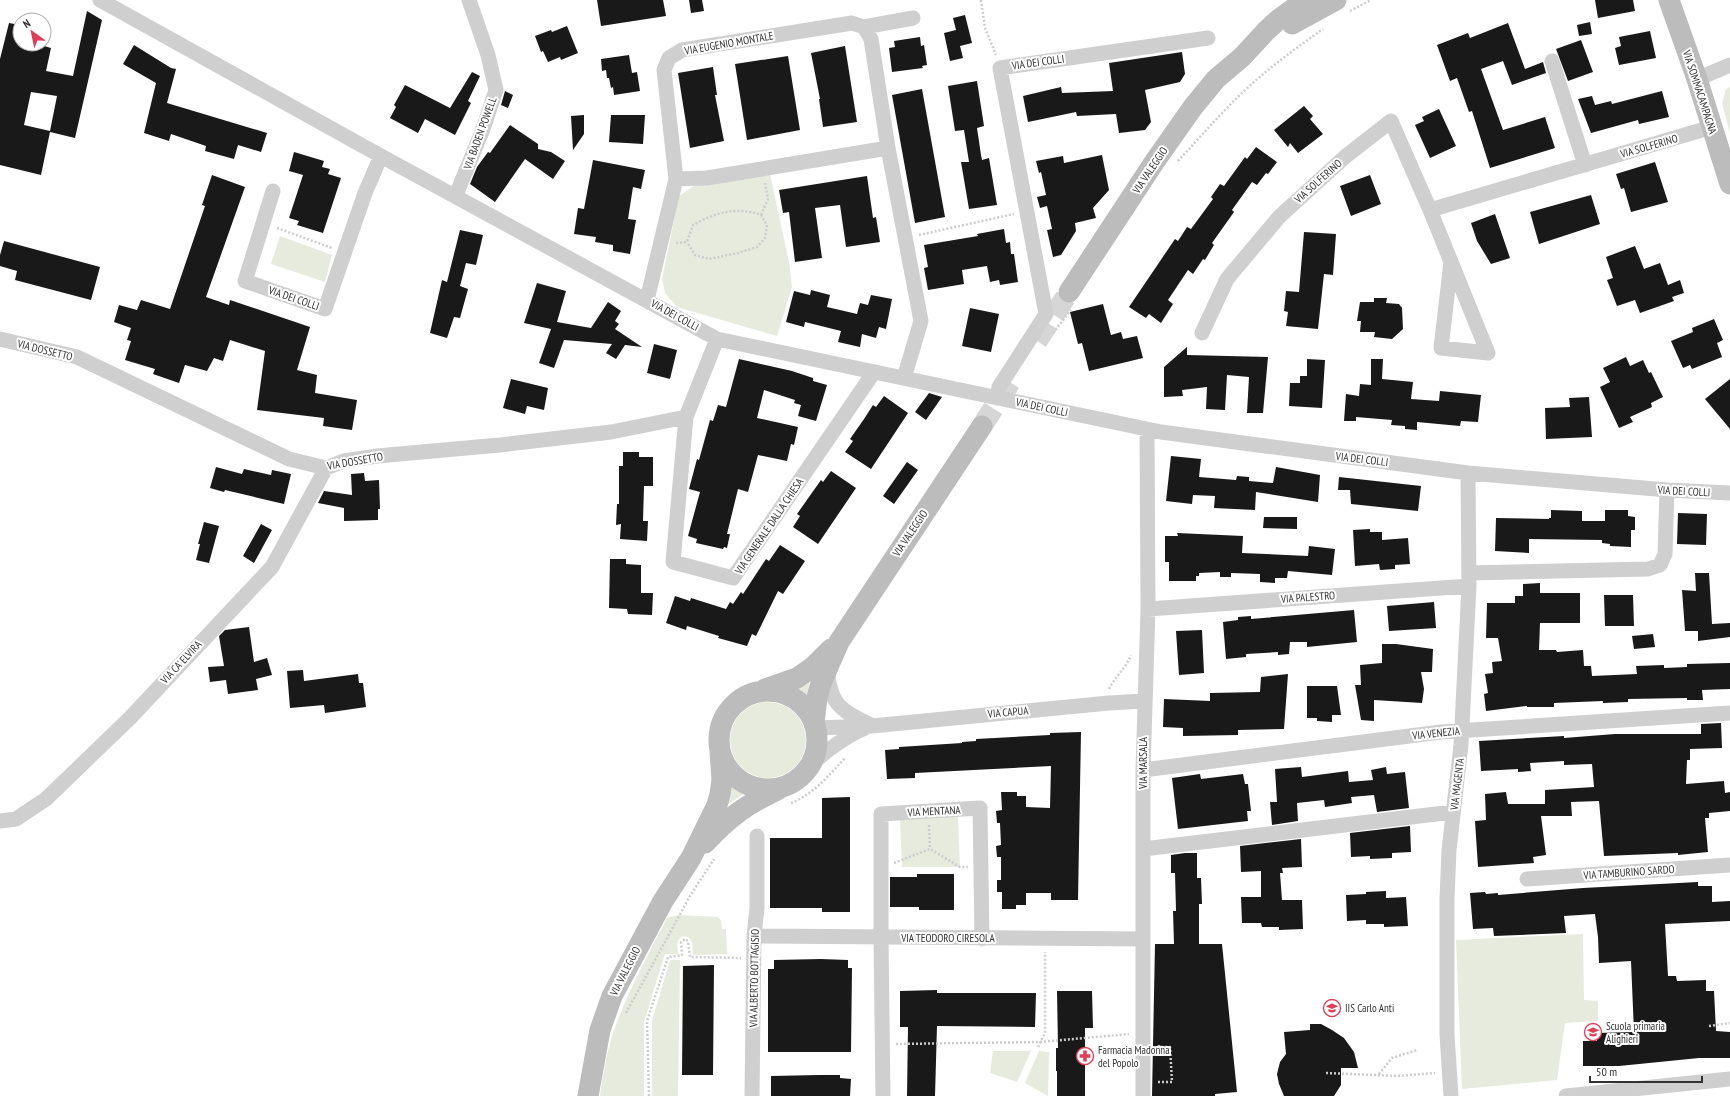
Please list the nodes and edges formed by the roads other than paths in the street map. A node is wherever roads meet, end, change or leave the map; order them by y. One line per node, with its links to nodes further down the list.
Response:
1 (100, 0): 15 (street, VIA DEI COLLI)
2 (470, 0): 20 (street, VIA BADEN POWELL)
3 (1306, 0): 9 (main road, VIA VALEGGIO)
4 (1669, 0): 12 (main road, VIA SOMMACAMPAGNA)
5 (1340, 7): 9 (main road, VIA VALEGGIO)
6 (913, 18): 7 (street, VIA EUGENIO MONTALE)
7 (868, 33): 14 (street); 17 (street, VIA EUGENIO MONTALE)
8 (1208, 38): 30 (street, VIA DEI COLLI)
9 (1242, 57): 23 (main road, VIA VALEGGIO)
10 (1552, 61): 16 (street)
11 (1730, 65): 12 (street)
12 (1697, 79): 13 (main road, VIA SOMMACAMPAGNA)
13 (1712, 127): 16 (street, VIA SOLFERINO); 18 (main road, VIA SOMMACAMPAGNA)
14 (888, 148): 17 (street); 29 (street)
15 (381, 156): 19 (street, VIA DEI COLLI); 20 (street, VIA DEI COLLI)
16 (1585, 165): 21 (street, VIA SOLFERINO)
17 (676, 179): 24 (street, VIA EUGENIO MONTALE)
18 (1730, 184)
19 (274, 191)
20 (456, 196): 24 (street, VIA DEI COLLI)
21 (1430, 210): 22 (street, VIA SOLFERINO); 25 (street, VIA SOLFERINO)
22 (1451, 262): 22 (street, VIA SOLFERINO)
23 (1069, 292)
24 (647, 300): 27 (street, VIA DEI COLLI)
25 (1202, 333)
26 (0, 339): 34 (street, VIA DOSSETTO)
27 (717, 339): 28 (street, VIA DEI COLLI); 31 (street, VIA GENERALE DALLA CHIESA)
28 (874, 372): 29 (street, VIA DEI COLLI); 31 (street, VIA GENERALE DALLA CHIESA)
29 (904, 378): 30 (street, VIA DEI COLLI)
30 (997, 398): 33 (street, VIA DEI COLLI)
31 (686, 417): 34 (street, VIA DOSSETTO)
32 (982, 426): 40 (main road, VIA VALEGGIO)
33 (1147, 430): 35 (street, VIA DEI COLLI); 39 (street, VIA MARSALA)
34 (326, 468): 53 (street, VIA CA' ELVIRA)
35 (1468, 473): 36 (street, VIA DEI COLLI); 38 (street, VIA MAGENTA)
36 (1667, 490): 37 (street, VIA DEI COLLI); 38 (street, VIA PALESTRO)
37 (1730, 493)
38 (1469, 580): 39 (street, VIA PALESTRO); 47 (street, VIA MAGENTA)
39 (1148, 609): 43 (street, VIA MARSALA)
40 (838, 642): 41 (main road, VIA VALEGGIO); 42 (main road, VIA VALEGGIO)
41 (827, 666): 45 (main road, VIA VALEGGIO); 46 (street)
42 (760, 691): 45 (main road); 48 (main road)
43 (1144, 701): 46 (street, VIA CAPUA); 50 (street, VIA MARSALA)
44 (1730, 714): 47 (street, VIA VENEZIA)
45 (815, 725): 46 (street, VIA CAPUA); 49 (main road)
46 (872, 726): 49 (street, VIA CAPUA)
47 (1462, 730): 50 (street, VIA VENEZIA); 52 (street, VIA MAGENTA)
48 (720, 751): 51 (main road); 56 (main road, VIA VALEGGIO)
49 (812, 764): 51 (main road)
50 (1143, 770): 55 (street, VIA MARSALA)
51 (792, 783): 56 (main road, VIA VALEGGIO)
52 (1453, 812): 55 (street); 68 (street, VIA MAGENTA)
53 (0, 821)
54 (757, 836): 59 (street, VIA ALBERTO BOTTAGISIO)
55 (1143, 849): 62 (street, VIA MARSALA)
56 (691, 858): 65 (main road, VIA VALEGGIO)
57 (1730, 865): 58 (street, VIA TAMBURINO SARDO)
58 (1527, 879)
59 (754, 936): 60 (street, VIA TEODORO CIRESOLA); 66 (street, VIA ALBERTO BOTTAGISIO)
60 (881, 937): 61 (street, VIA TEODORO CIRESOLA); 61 (street, VIA MENTANA); 67 (street)
61 (982, 939): 62 (street, VIA TEODORO CIRESOLA)
62 (1143, 939): 64 (street, VIA MARSALA)
63 (1730, 1079): 69 (street)
64 (1143, 1090)
65 (588, 1096)
66 (752, 1096)
67 (883, 1096)
68 (1451, 1096)
69 (1566, 1096)

